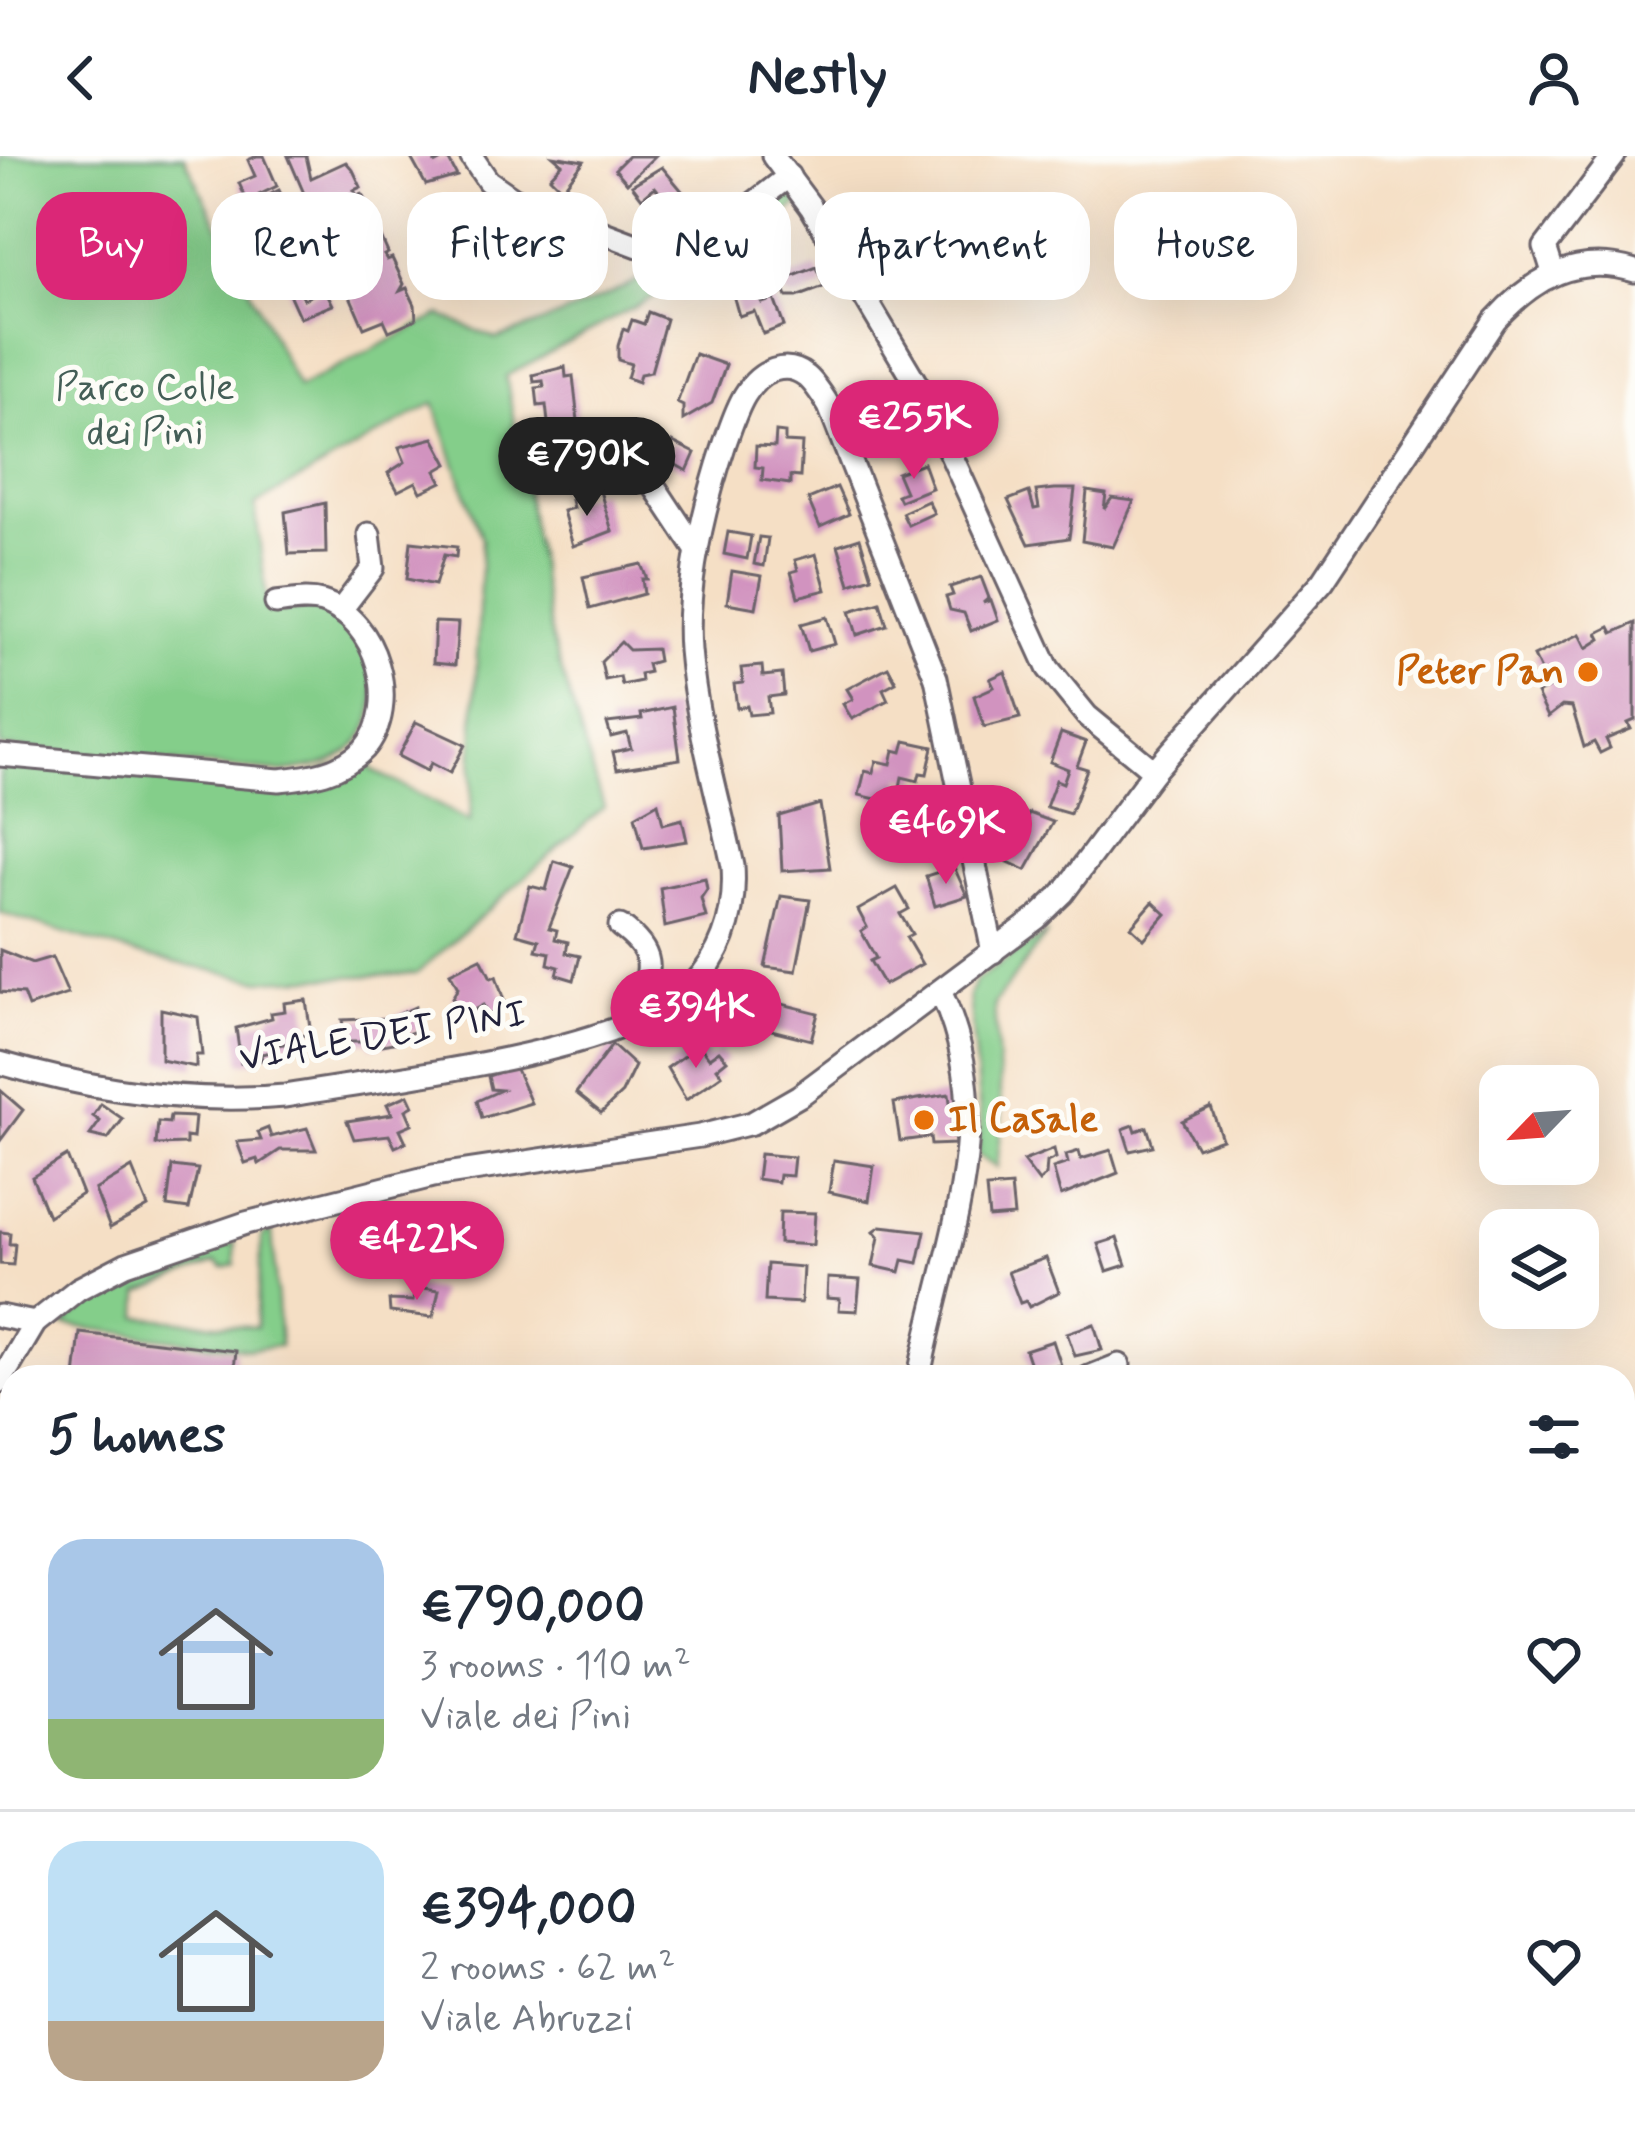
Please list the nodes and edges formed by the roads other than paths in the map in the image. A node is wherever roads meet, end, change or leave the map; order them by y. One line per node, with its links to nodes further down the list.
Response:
1 (471, 156): 4 (street)
2 (773, 156): 4 (street)
3 (1614, 156): 6 (street)
4 (789, 176): 13 (street)
5 (1635, 271): 6 (street)
6 (1552, 272): 13 (street)
7 (626, 467): 9 (street)
8 (369, 534): 11 (street)
9 (697, 551): 15 (street, VIALE DEI PINI); 17 (street, VIALE DEI PINI)
10 (276, 603): 11 (street)
11 (340, 610): 12 (street)
12 (0, 755)
13 (1154, 771): 15 (street)
14 (620, 926): 17 (street)
15 (993, 952): 16 (street)
16 (940, 991): 20 (street); 22 (street)
17 (634, 1021): 18 (street, VIALE DEI PINI)
18 (0, 1063)
19 (0, 1316): 20 (street)
20 (35, 1323): 21 (street)
21 (10, 1365)
22 (923, 1365)

